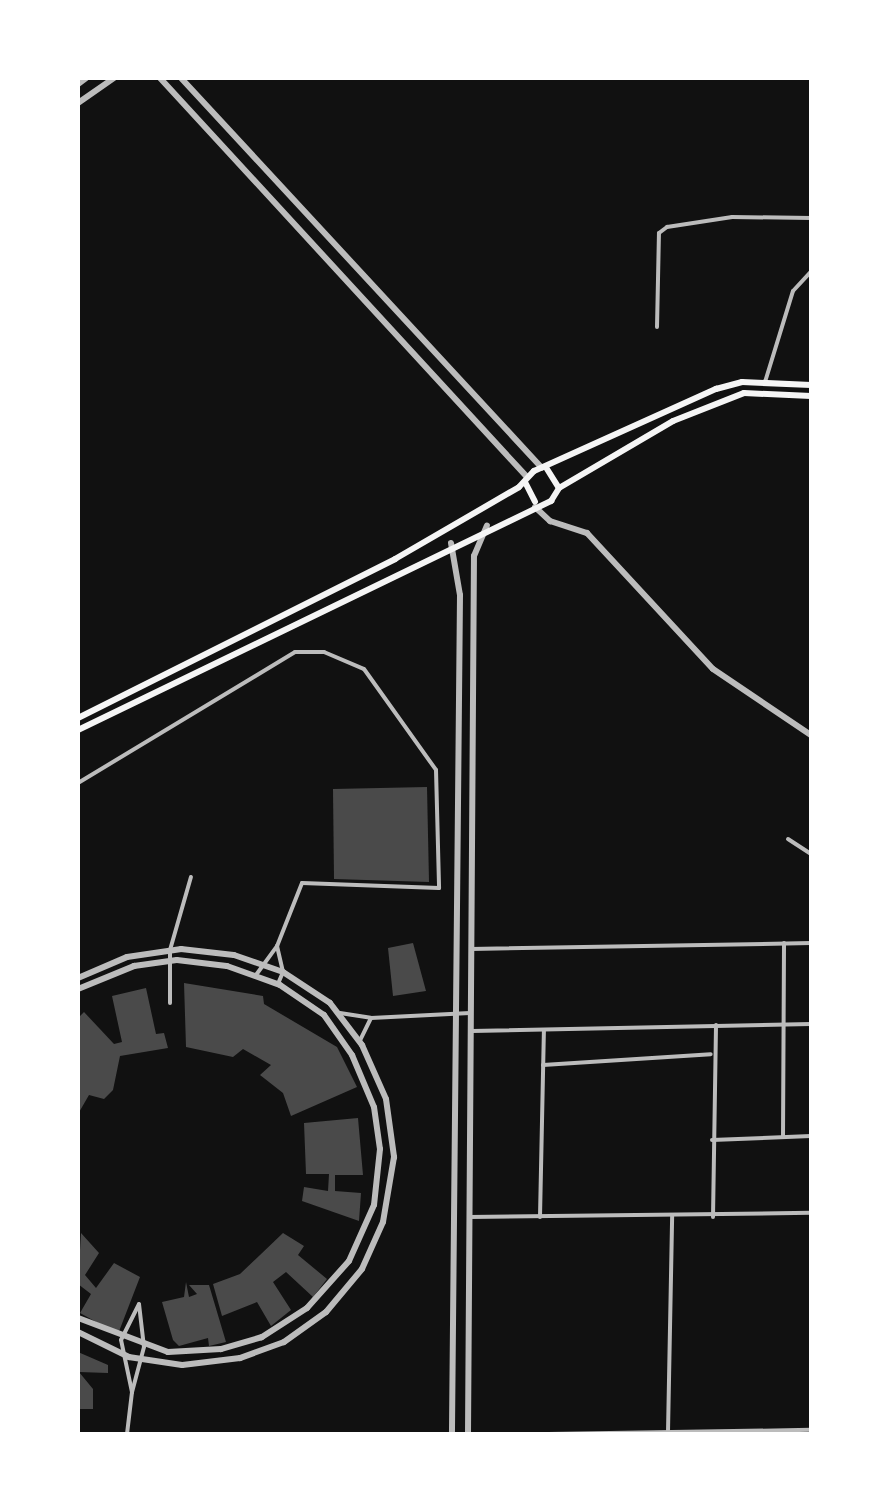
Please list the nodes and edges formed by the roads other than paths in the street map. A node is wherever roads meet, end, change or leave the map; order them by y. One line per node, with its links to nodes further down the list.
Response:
1 (86, 78): 5 (street)
2 (114, 78): 6 (street)
3 (160, 78): 14 (street)
4 (181, 78): 13 (street)
5 (78, 84)
6 (78, 103)
7 (811, 218): 9 (street)
8 (811, 272): 10 (street)
9 (657, 327)
10 (765, 382): 11 (main road); 13 (main road)
11 (811, 385)
12 (811, 396): 15 (main road)
13 (545, 469): 14 (main road); 15 (main road)
14 (526, 479): 16 (main road); 19 (main road)
15 (559, 488): 16 (main road)
16 (534, 503): 17 (main road); 21 (street)
17 (487, 526): 18 (main road); 29 (street)
18 (451, 543): 20 (main road); 41 (street)
19 (78, 718)
20 (78, 730)
21 (811, 735)
22 (78, 783): 28 (street)
23 (788, 839): 24 (street)
24 (811, 854)
25 (191, 877): 30 (street)
26 (784, 943): 27 (street); 29 (street); 43 (street)
27 (811, 943)
28 (277, 946): 32 (street); 33 (street)
29 (471, 949): 40 (street)
30 (170, 950): 31 (street); 32 (street); 35 (street)
31 (168, 960): 34 (street); 37 (street); 38 (street)
32 (260, 963): 33 (street); 34 (street)
33 (283, 972): 36 (street); 39 (street)
34 (256, 975): 36 (street)
35 (78, 978)
36 (278, 984): 52 (street)
37 (78, 989)
38 (170, 1003)
39 (340, 1013): 42 (street); 48 (street)
40 (470, 1013): 41 (street); 46 (street)
41 (458, 1014): 42 (street); 71 (street)
42 (371, 1018): 48 (street)
43 (784, 1024): 44 (street); 45 (street); 54 (street)
44 (811, 1024)
45 (716, 1025): 47 (street); 49 (street)
46 (470, 1031): 47 (street); 58 (street)
47 (544, 1031): 51 (street)
48 (360, 1041): 50 (street)
49 (711, 1054): 51 (street); 55 (street)
50 (371, 1062): 52 (street); 66 (street)
51 (543, 1065): 59 (street)
52 (359, 1068): 64 (street)
53 (811, 1136): 54 (street)
54 (783, 1137): 55 (street)
55 (712, 1140): 60 (street)
56 (811, 1213): 60 (street)
57 (672, 1215): 59 (street); 60 (street); 70 (street)
58 (469, 1217): 59 (street); 72 (street)
59 (540, 1217)
60 (713, 1217)
61 (78, 1318): 63 (street)
62 (78, 1332): 65 (street)
63 (121, 1340): 64 (street); 64 (street); 65 (street)
64 (144, 1347): 66 (street)
65 (121, 1354): 66 (street); 67 (street)
66 (142, 1360): 67 (street)
67 (132, 1392): 69 (street)
68 (811, 1430): 70 (street)
69 (127, 1433)
70 (668, 1433): 74 (street)
71 (452, 1434)
72 (468, 1434)
73 (548, 1434): 74 (street)
74 (567, 1434)

